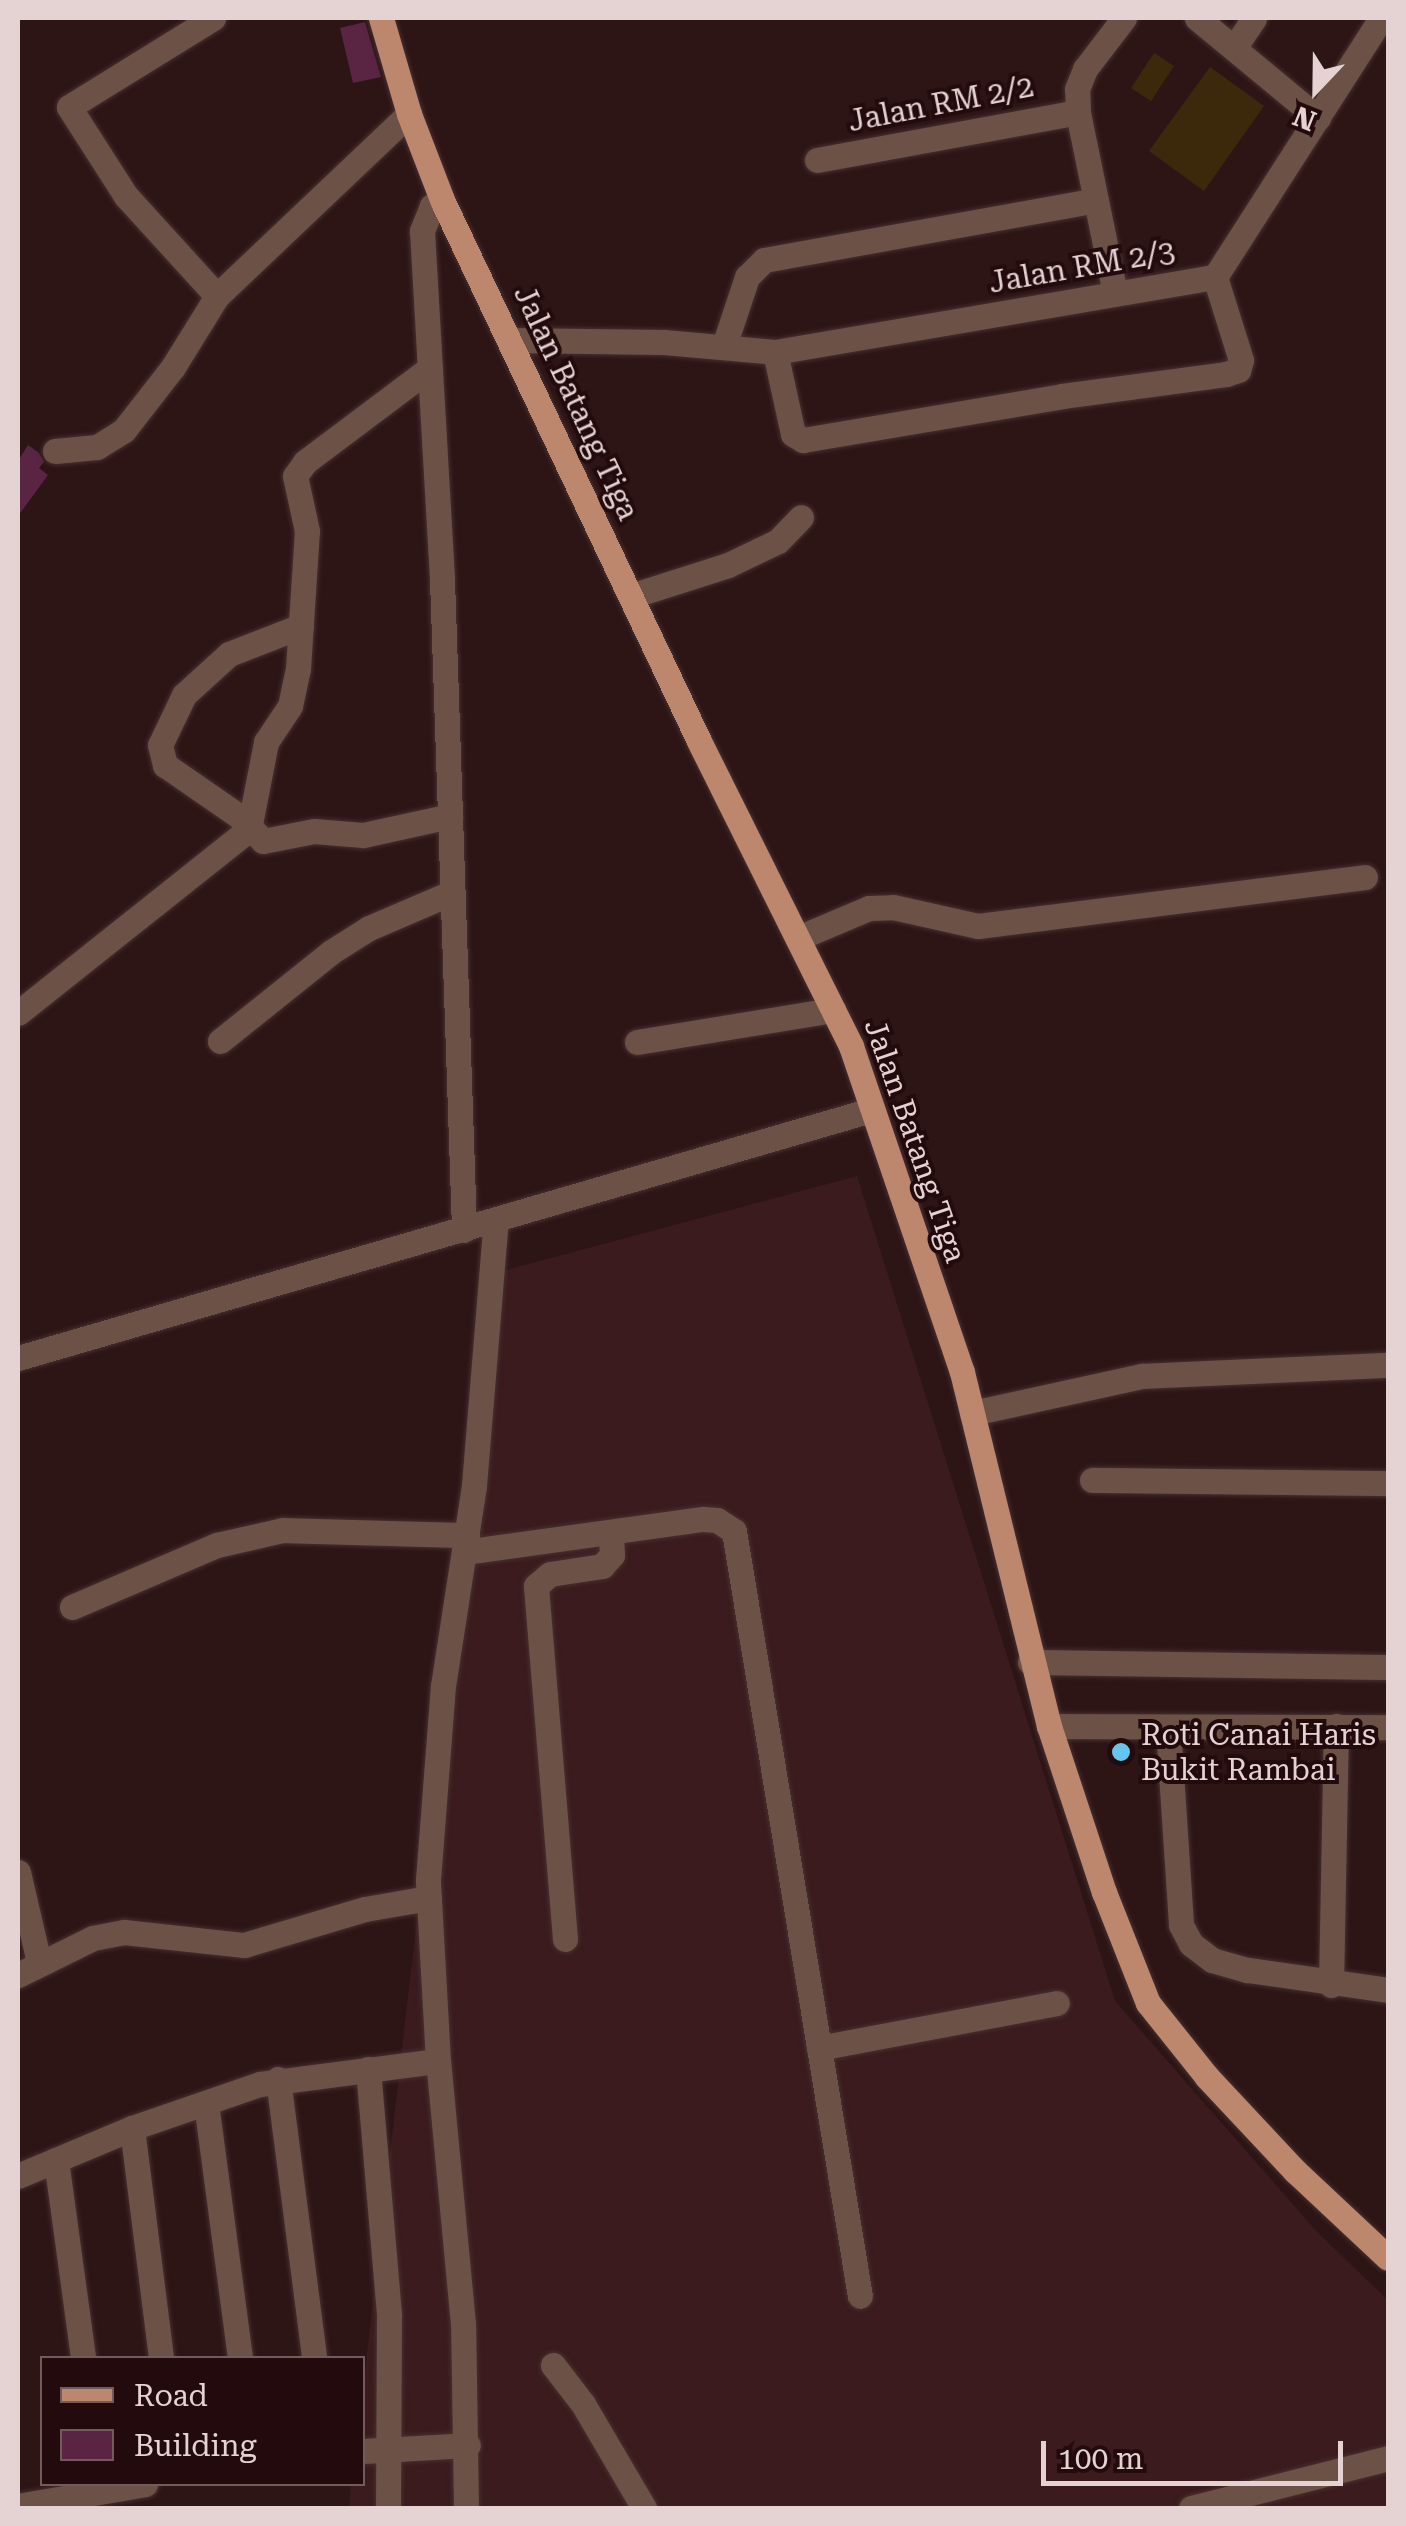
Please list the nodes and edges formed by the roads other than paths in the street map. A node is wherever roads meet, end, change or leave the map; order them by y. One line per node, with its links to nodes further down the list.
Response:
1 (213, 18): 16 (street)
2 (381, 18): 9 (main road, Jalan Batang Tiga)
3 (1124, 18): 8 (street)
4 (1197, 18): 7 (street)
5 (1254, 18): 7 (street)
6 (1380, 18): 10 (street, Jalan RM 2/3)
7 (1236, 45): 10 (street)
8 (1078, 112): 11 (street, Jalan RM 2/2); 12 (street)
9 (408, 114): 13 (main road, Jalan Batang Tiga); 16 (street)
10 (1318, 118): 14 (street, Jalan RM 2/3)
11 (817, 160)
12 (1096, 200): 15 (street); 18 (street)
13 (444, 202): 17 (main road, Jalan Batang Tiga); 20 (street)
14 (1215, 278): 15 (street, Jalan RM 2/3); 19 (street)
15 (1116, 293): 19 (street, Jalan RM 2/3)
16 (217, 296): 21 (street)
17 (510, 340): 18 (street, Jalan RM 2/3); 23 (main road, Jalan Batang Tiga)
18 (724, 346): 19 (street, Jalan RM 2/3)
19 (775, 352)
20 (430, 368): 24 (street); 25 (street)
21 (55, 451)
22 (801, 517): 23 (street)
23 (631, 596): 29 (main road, Jalan Batang Tiga)
24 (301, 626): 26 (street); 26 (street)
25 (450, 816): 26 (street); 28 (street)
26 (248, 828): 31 (street)
27 (1365, 878): 29 (street)
28 (453, 892): 32 (street); 36 (street)
29 (798, 938): 30 (main road, Jalan Batang Tiga)
30 (834, 1010): 33 (street); 34 (main road, Jalan Batang Tiga)
31 (18, 1012)
32 (220, 1041)
33 (637, 1042)
34 (871, 1110): 35 (street); 39 (main road, Jalan Batang Tiga)
35 (496, 1220): 36 (street); 43 (street)
36 (464, 1230): 37 (street)
37 (18, 1358)
38 (1388, 1364): 39 (street)
39 (972, 1414): 45 (main road, Jalan Batang Tiga)
40 (1092, 1480): 41 (street)
41 (1388, 1483)
42 (611, 1534): 43 (street); 53 (street); 58 (street)
43 (465, 1543): 44 (street); 52 (street)
44 (72, 1607)
45 (1030, 1662): 46 (street); 47 (main road, Jalan Batang Tiga)
46 (1388, 1666)
47 (1049, 1726): 50 (street); 66 (main road, Jalan Batang Tiga)
48 (1336, 1726): 49 (street); 50 (street); 55 (street)
49 (1388, 1727)
50 (1168, 1728): 55 (street)
51 (18, 1872): 54 (street)
52 (429, 1898): 54 (street); 59 (street)
53 (565, 1939)
54 (28, 1969)
55 (1331, 1985): 56 (street)
56 (1388, 1990)
57 (1056, 2003): 58 (street)
58 (819, 2048): 67 (street)
59 (438, 2062): 60 (street); 73 (street)
60 (368, 2069): 61 (street); 74 (street)
61 (278, 2080): 62 (street); 71 (street)
62 (206, 2103): 63 (street); 70 (street)
63 (132, 2128): 64 (street); 69 (street)
64 (56, 2160): 65 (street); 68 (street)
65 (18, 2176)
66 (1388, 2258)
67 (860, 2296)
68 (83, 2356)
69 (161, 2356)
70 (240, 2356)
71 (314, 2356)
72 (553, 2365): 82 (street)
73 (468, 2445): 74 (street); 81 (street)
74 (375, 2449): 80 (street)
75 (1388, 2458): 78 (street)
76 (136, 2486): 77 (street)
77 (102, 2494): 79 (street)
78 (1258, 2500): 83 (street)
79 (18, 2506)
80 (388, 2508)
81 (466, 2508)
82 (644, 2508)
83 (1191, 2508)

